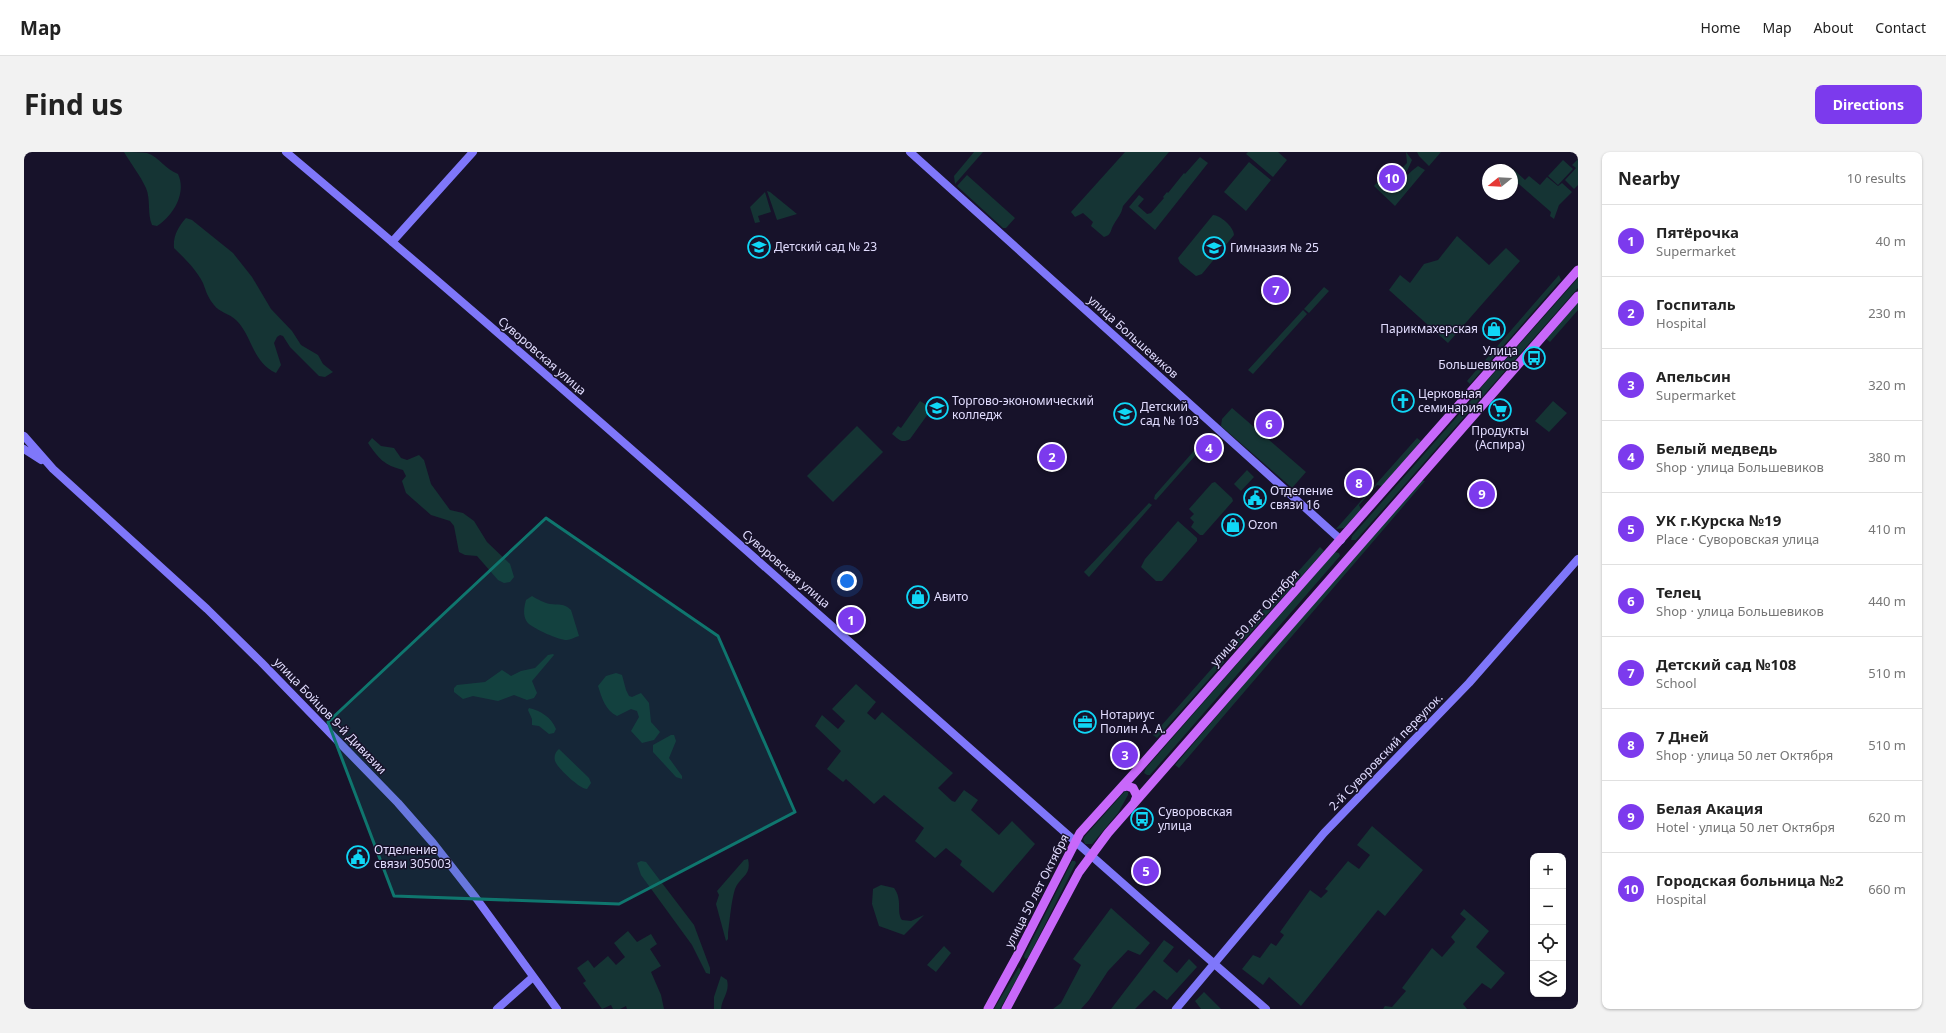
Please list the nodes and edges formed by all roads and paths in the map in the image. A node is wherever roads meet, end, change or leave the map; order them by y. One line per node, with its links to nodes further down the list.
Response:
1 (286, 152): 4 (street, Суворовская улица)
2 (473, 152): 4 (street)
3 (910, 152): 10 (street, улица Большевиков)
4 (392, 242): 17 (street, Суворовская улица)
5 (1578, 270): 10 (main road, улица 50 лет Октября)
6 (1578, 296): 11 (main road)
7 (24, 436): 9 (street, улица Бойцов 9-й Дивизии)
8 (24, 449): 9 (street, улица Бойцов 9-й Дивизии)
9 (53, 469): 20 (street, улица Бойцов 9-й Дивизии)
10 (1341, 540): 11 (main road); 13 (main road, улица 50 лет Октября)
11 (1354, 551): 14 (main road)
12 (1578, 558): 19 (street, 2-й Суворовский переулок.)
13 (1134, 773): 14 (main road); 15 (main road, улица 50 лет Октября)
14 (1148, 786): 16 (main road)
15 (1122, 787): 16 (main road); 17 (main road, улица 50 лет Октября)
16 (1135, 801): 18 (main road)
17 (1074, 842): 18 (street, Суворовская улица); 23 (main road, улица 50 лет Октября)
18 (1091, 856): 19 (street, Суворовская улица); 24 (main road)
19 (1214, 964): 25 (street, 2-й Суворовский переулок.); 26 (street, Суворовская улица)
20 (533, 977): 21 (street); 22 (street, улица Бойцов 9-й Дивизии)
21 (497, 1009)
22 (557, 1009)
23 (988, 1009)
24 (1006, 1009)
25 (1176, 1009)
26 (1266, 1009)

